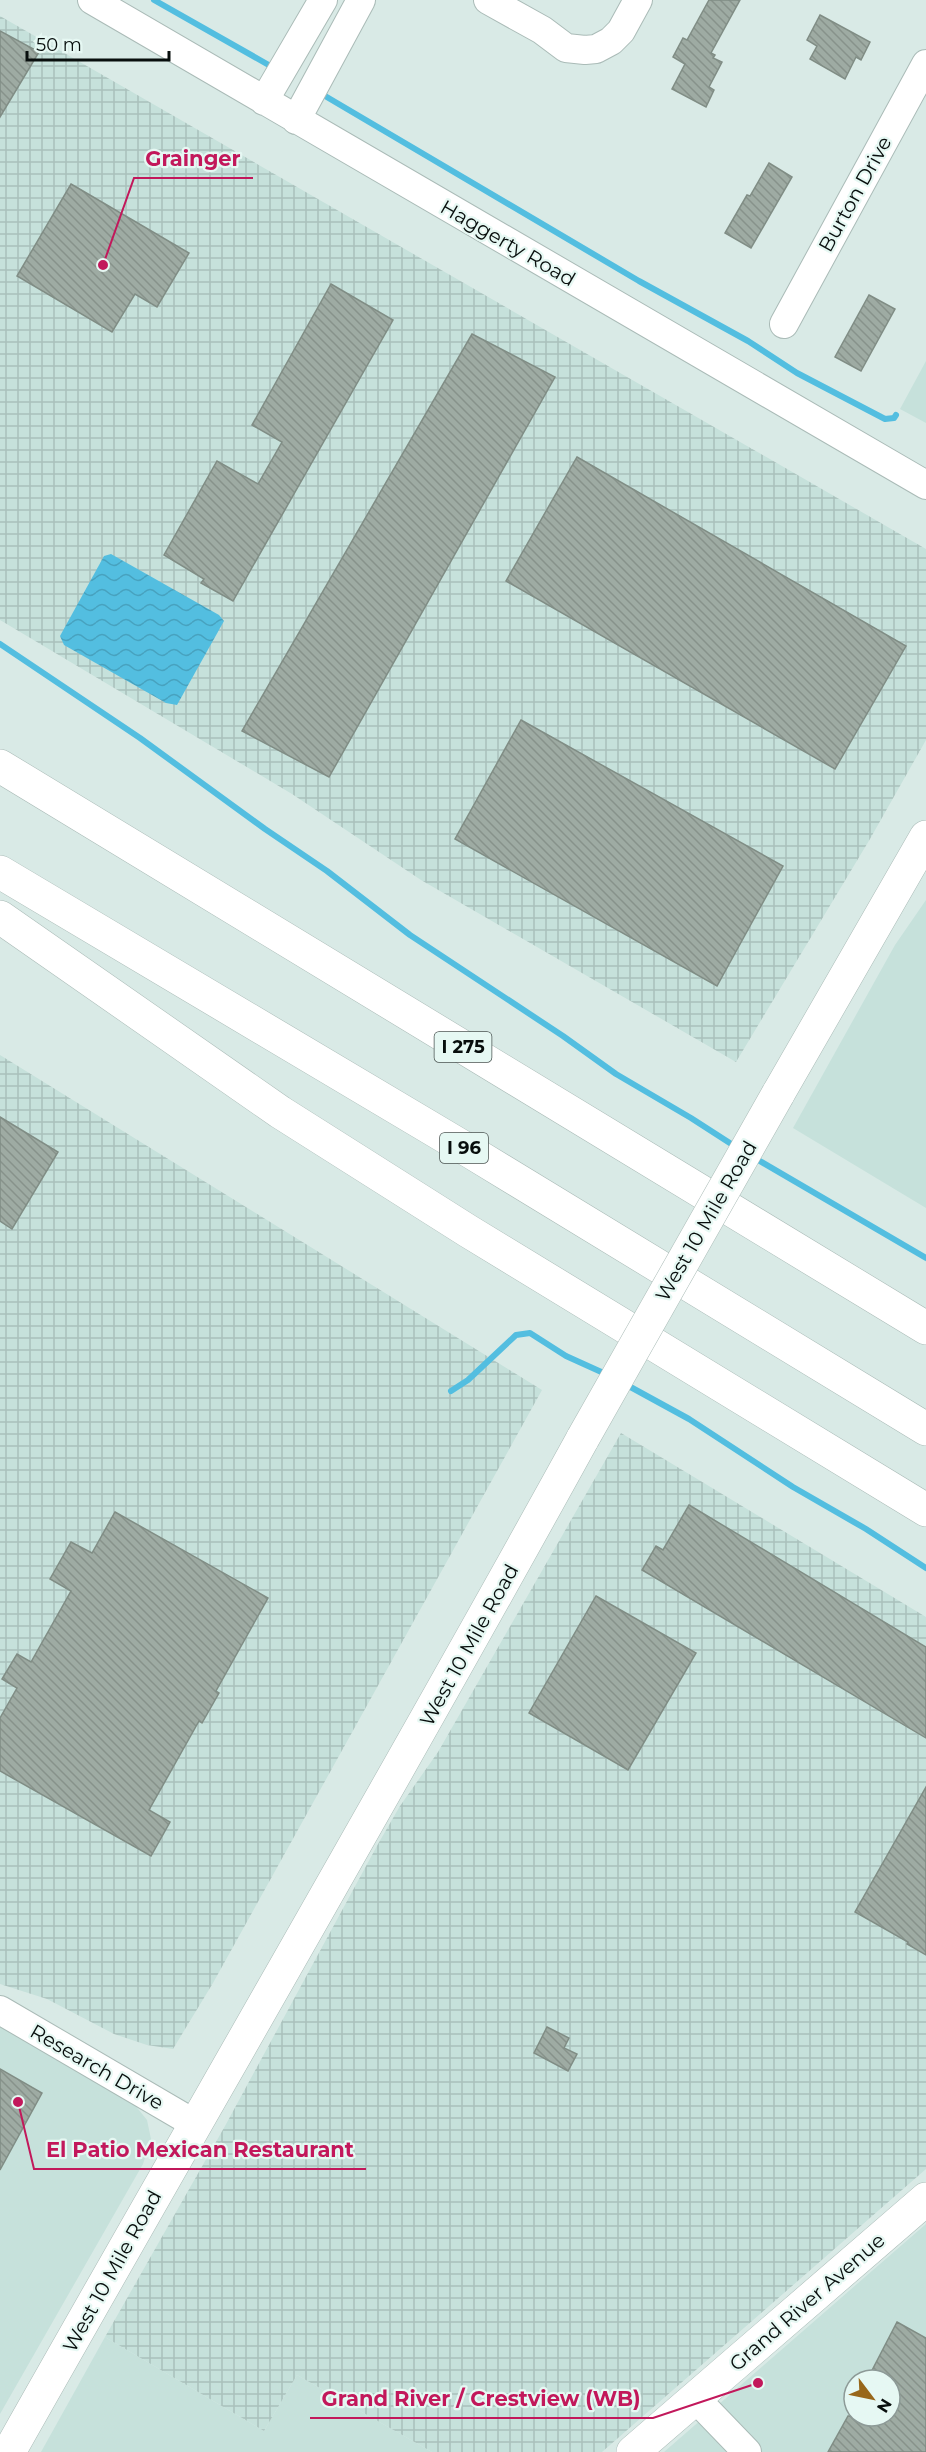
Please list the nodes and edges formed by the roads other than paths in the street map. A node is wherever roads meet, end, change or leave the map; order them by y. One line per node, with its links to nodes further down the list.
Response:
1 (323, 0): 8 (street)
2 (361, 0): 9 (street)
3 (488, 0): 4 (street)
4 (638, 0)
5 (98, 2): 6 (street, Haggerty Road)
6 (131, 10): 8 (street, Haggerty Road)
7 (926, 64): 10 (street, Burton Drive)
8 (264, 101): 9 (street, Haggerty Road)
9 (296, 120): 11 (street, Haggerty Road)
10 (784, 324)
11 (926, 485)
12 (0, 766): 16 (main road, I 275)
13 (926, 837): 20 (main road, West 10 Mile Road, bridge)
14 (0, 872): 17 (main road, I 96)
15 (0, 917): 18 (main road)
16 (926, 1328)
17 (926, 1429)
18 (926, 1510)
19 (0, 2010): 20 (street, Research Drive)
20 (195, 2124): 23 (main road, West 10 Mile Road)
21 (926, 2199): 22 (main road, Grand River Avenue)
22 (695, 2398): 24 (main road, Grand River Avenue); 25 (street)
23 (9, 2452)
24 (633, 2452)
25 (747, 2452)

